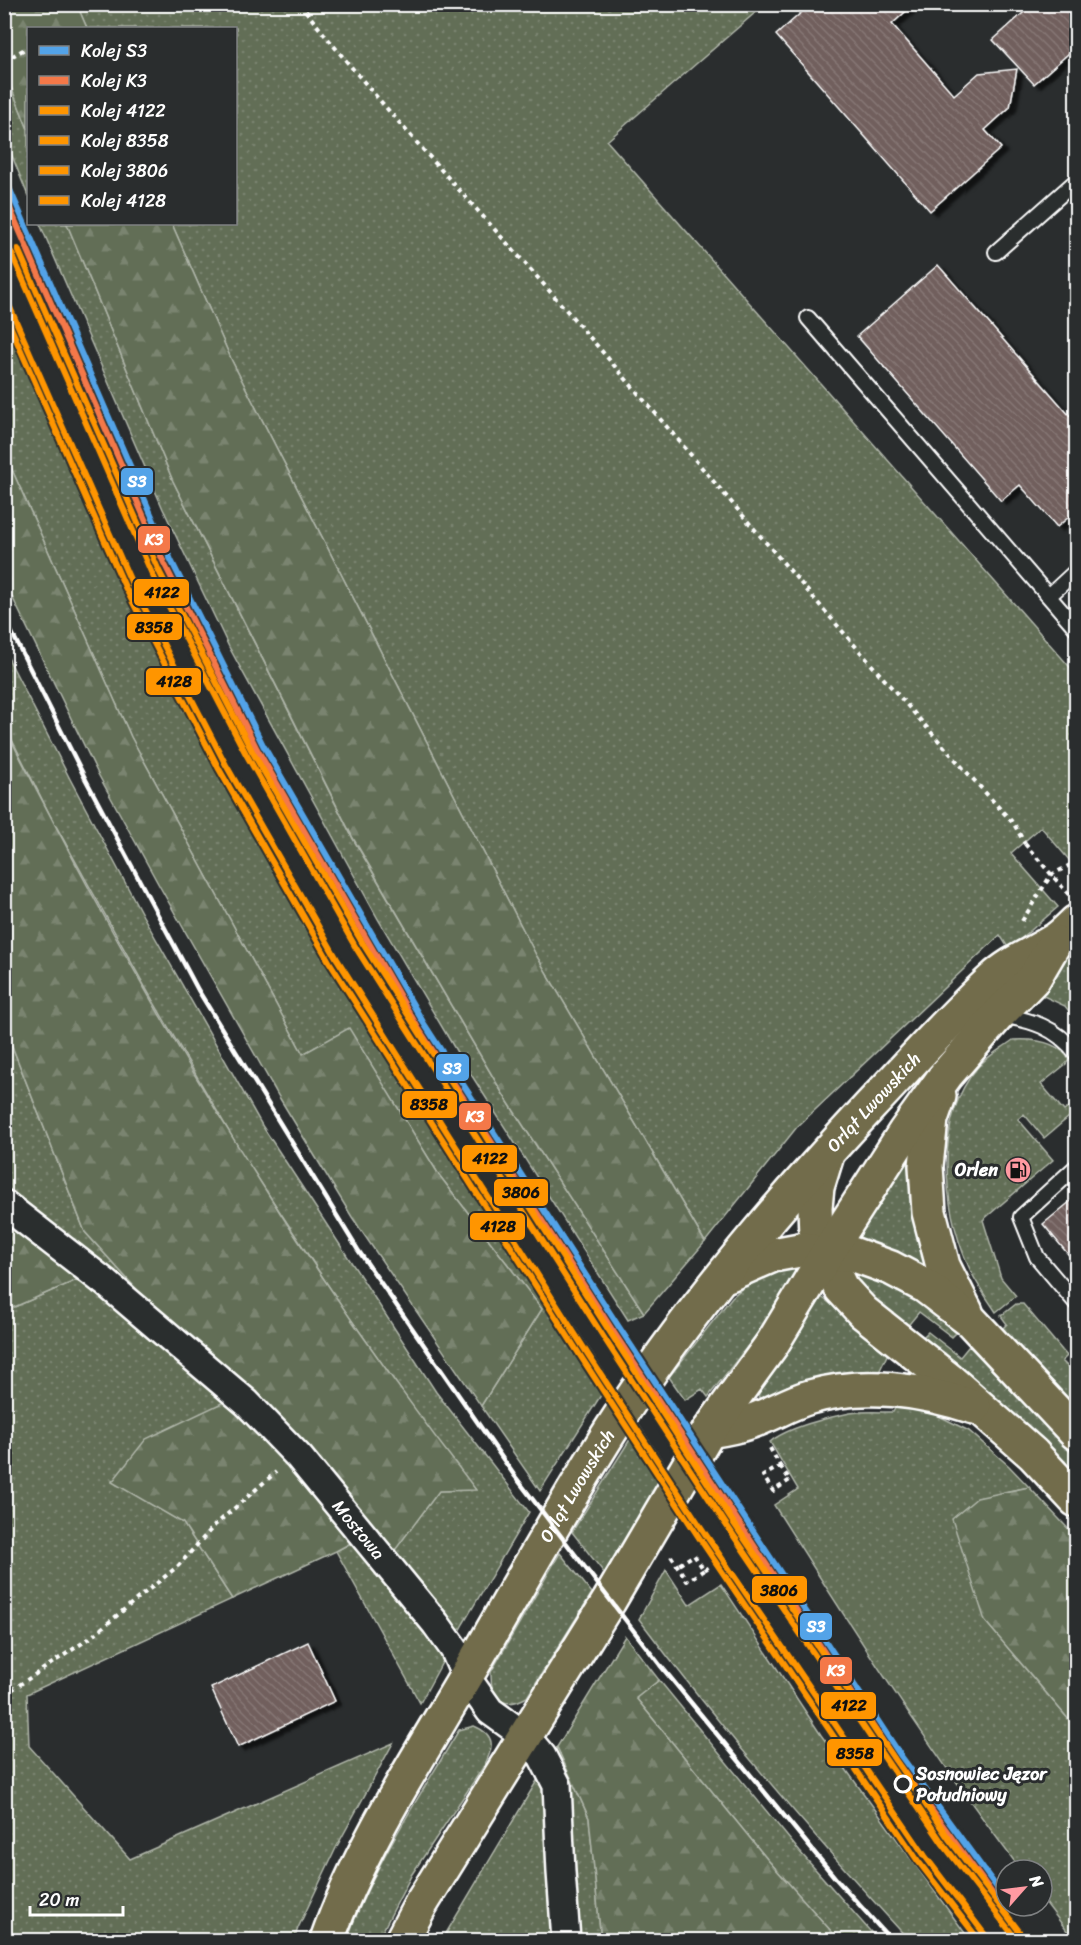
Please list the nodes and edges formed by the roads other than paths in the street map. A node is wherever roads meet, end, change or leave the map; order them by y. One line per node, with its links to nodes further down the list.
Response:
1 (1077, 181): 2 (lane)
2 (996, 252)
3 (808, 318): 5 (lane)
4 (1077, 572): 5 (lane)
5 (1049, 596): 6 (lane)
6 (1077, 628)
7 (1067, 930): 8 (main road, Orląt Lwowskich); 11 (main road, Orląt Lwowskich)
8 (998, 1015): 9 (lane); 10 (main road, Orląt Lwowskich)
9 (1077, 1053)
10 (946, 1075): 14 (main road, Orląt Lwowskich); 17 (main road)
11 (829, 1151): 14 (main road); 15 (main road, Orląt Lwowskich)
12 (1077, 1167): 16 (lane)
13 (4, 1204): 22 (street, Mostowa)
14 (826, 1255): 15 (main road); 17 (main road); 18 (main road); 19 (main road, Orląt Lwowskich)
15 (720, 1278): 22 (main road, Orląt Lwowskich)
16 (1077, 1303)
17 (971, 1321): 20 (main road)
18 (983, 1410): 19 (main road); 21 (main road)
19 (710, 1431): 23 (main road, Orląt Lwowskich)
20 (1077, 1433)
21 (1077, 1500)
22 (466, 1677): 23 (street, Mostowa); 24 (main road, Orląt Lwowskich)
23 (525, 1736): 25 (main road, Orląt Lwowskich); 26 (street, Mostowa)
24 (327, 1941)
25 (402, 1941)
26 (566, 1941)

